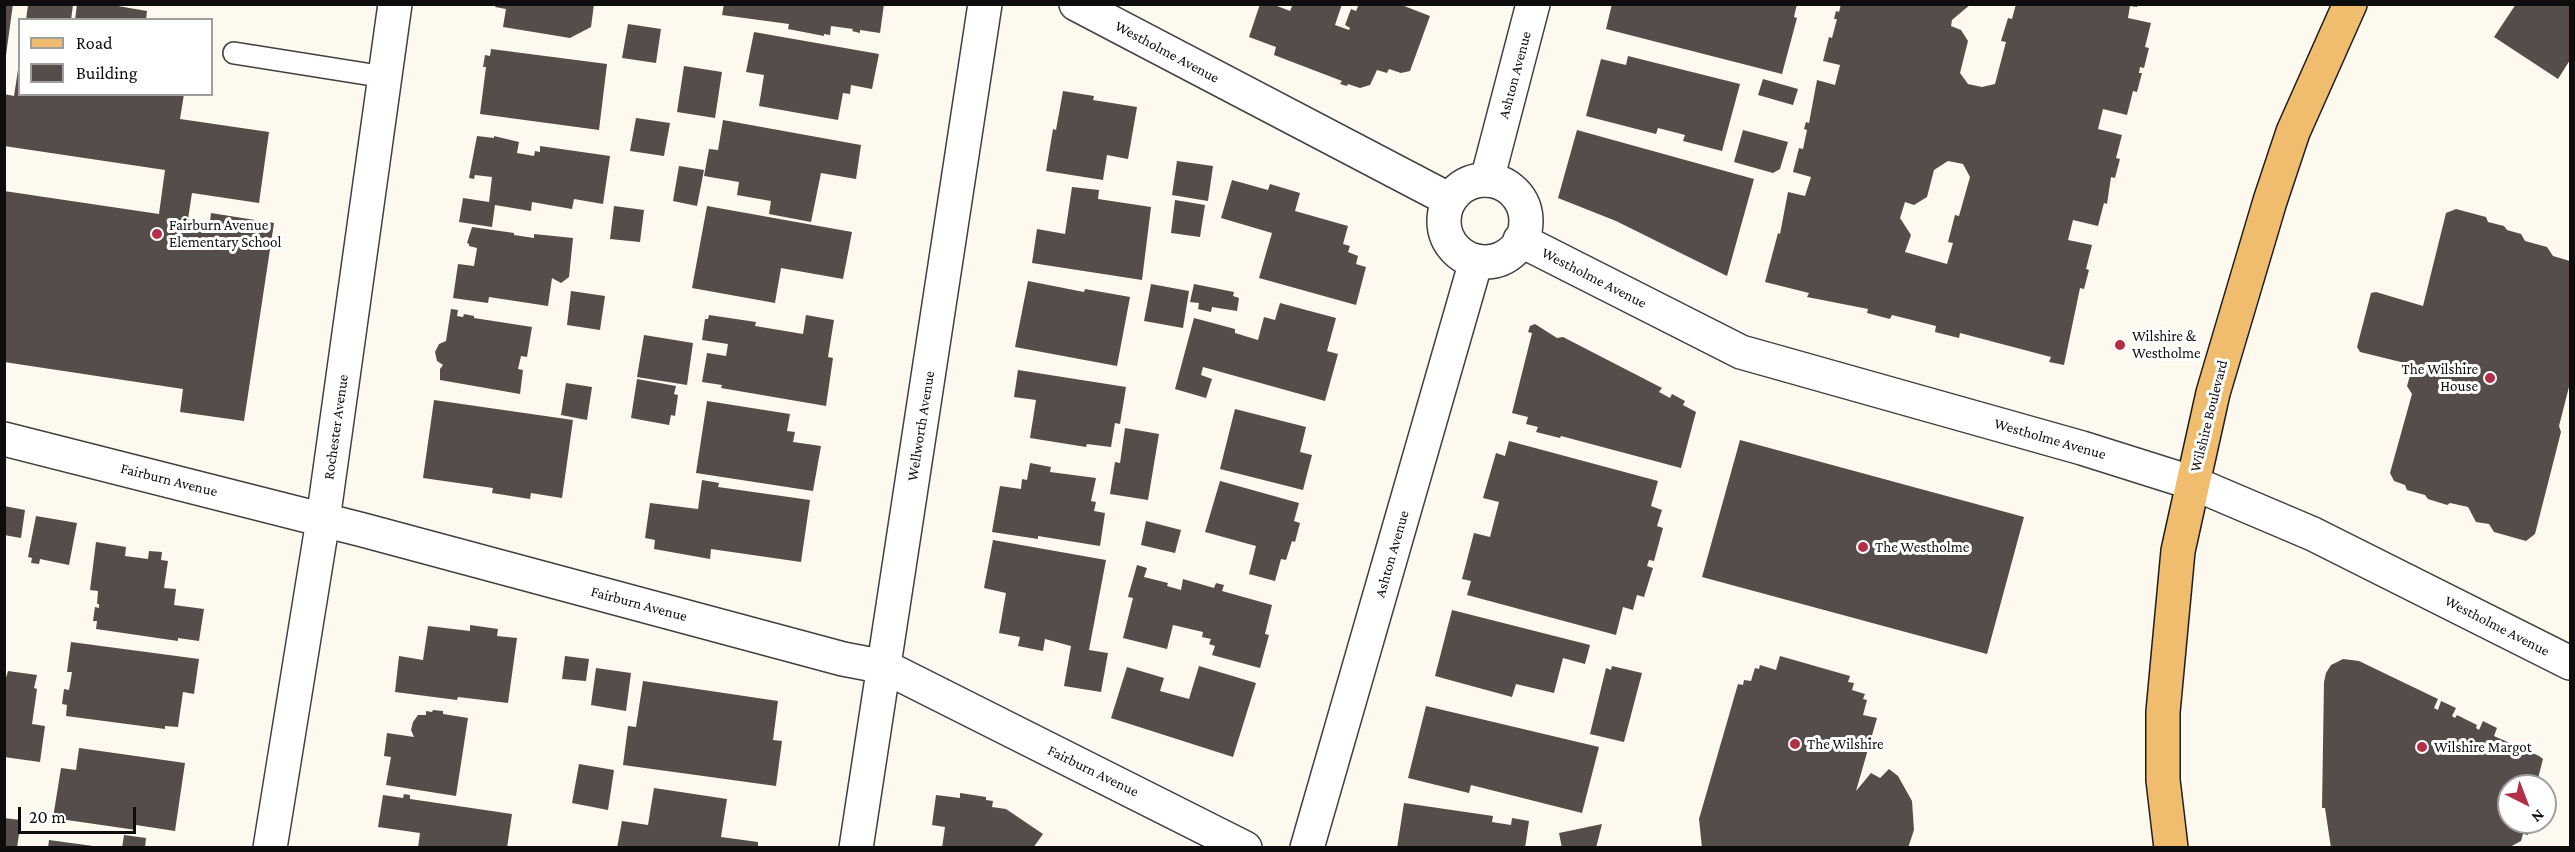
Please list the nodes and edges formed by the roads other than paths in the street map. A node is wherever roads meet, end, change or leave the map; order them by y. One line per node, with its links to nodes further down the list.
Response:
1 (395, 4): 7 (street, Rochester Avenue)
2 (985, 4): 16 (street, Wellworth Avenue)
3 (1076, 4): 9 (street, Westholme Avenue)
4 (1533, 4): 8 (street, Ashton Avenue)
5 (2350, 4): 13 (main road, Wilshire Boulevard)
6 (234, 53): 7 (lane)
7 (385, 77): 14 (street, Rochester Avenue)
8 (1487, 180): 9 (street); 10 (street)
9 (1450, 200): 11 (street)
10 (1520, 240): 11 (street); 13 (street, Westholme Avenue)
11 (1476, 261): 20 (street, Ashton Avenue)
12 (4, 439): 14 (street, Fairburn Avenue)
13 (2193, 483): 15 (street, Westholme Avenue); 21 (main road, Wilshire Boulevard)
14 (323, 520): 16 (street, Fairburn Avenue); 17 (street, Rochester Avenue)
15 (2571, 663)
16 (885, 667): 18 (street, Wellworth Avenue); 19 (street, Fairburn Avenue)
17 (270, 848)
18 (855, 848)
19 (1245, 848)
20 (1307, 848)
21 (2170, 848)

